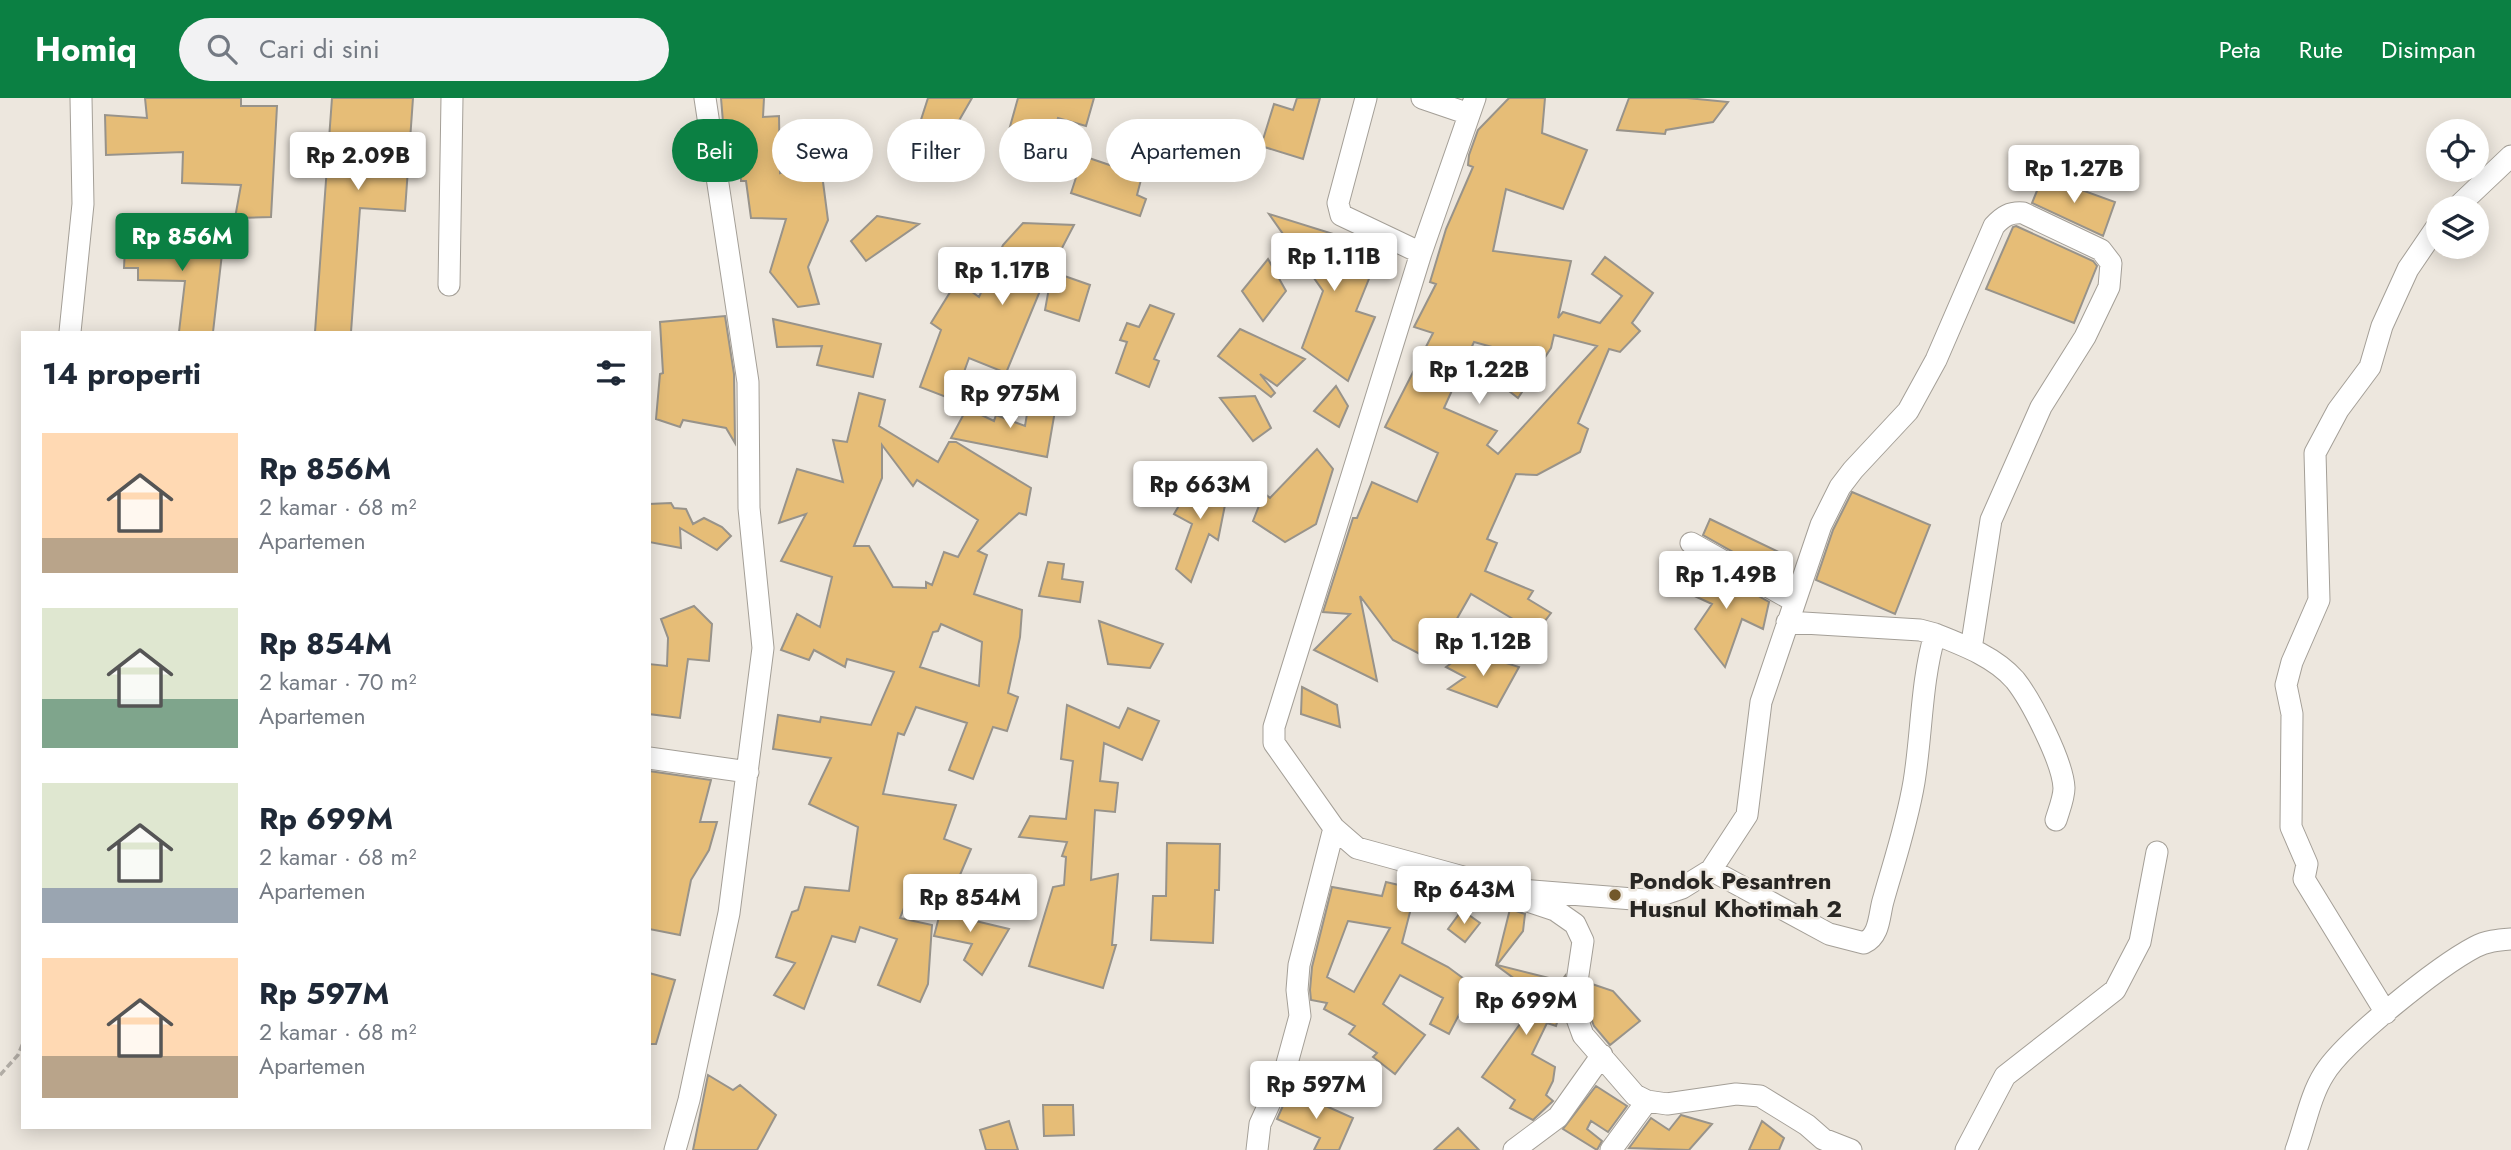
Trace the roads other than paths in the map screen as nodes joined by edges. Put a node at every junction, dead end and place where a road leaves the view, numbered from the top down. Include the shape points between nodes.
1 (81, 98) edge
2 (452, 98) edge
3 (705, 98) edge
4 (1366, 98) edge
5 (1422, 98) edge
6 (1472, 106) edge
7 (2511, 156) edge
8 (2469, 196) edge
9 (2426, 243) edge
10 (1421, 253) junction
11 (449, 285) dead end
12 (70, 331) edge
13 (1690, 543) dead end
14 (1794, 601) junction
15 (1787, 622) junction
16 (1935, 634) junction
17 (1971, 649) junction
18 (651, 758) edge
19 (748, 772) junction
20 (2056, 820) dead end
21 (1334, 828) junction
22 (2157, 852) dead end
23 (1711, 870) junction
24 (1507, 889) junction
25 (2511, 939) edge
26 (2386, 1013) junction
27 (1602, 1055) junction
28 (1647, 1101) junction
29 (1821, 1144) edge
30 (1516, 1149) edge
31 (675, 1150) edge
32 (1256, 1150) edge
33 (1611, 1150) edge
34 (1852, 1150) edge
35 (1966, 1150) edge
36 (2296, 1150) edge

1 - 12 street via 83,204
2 - 11 street
3 - 19 street via 748,382 749,508 763,648
4 - 10 street via 1338,203 1341,215
5 - 6 street
6 - 10 street
7 - 8 street
9 - 26 street via 2382,326 2370,368 2338,410 2315,453 2319,600 2286,685 2292,714 2291,827 2307,864 2304,879
10 - 21 street via 1274,727 1274,743
13 - 14 street
14 - 15 street
14 - 17 street via 1840,487 1908,411 1936,360 1994,226 2013,212 2023,213 2101,250 2109,256 2113,271 2085,337 2041,407 1991,520
15 - 16 street
15 - 23 street via 1761,702 1747,815
16 - 17 street
16 - 23 street via 1914,783 1875,935 1857,942 1829,934
17 - 20 street via 2016,681 2041,722 2064,790
18 - 19 street
19 - 31 street via 729,914
21 - 24 street via 1357,848
21 - 32 street via 1299,965 1300,1016 1286,1067 1260,1124
22 - 35 street via 2140,942 2115,990 2005,1076
23 - 24 street via 1682,888 1646,900
24 - 27 street via 1555,910 1575,925 1583,941 1576,1013 1583,1035
25 - 26 street via 2474,947
26 - 36 street via 2339,1052 2322,1077
27 - 28 street via 1635,1095
27 - 30 street via 1558,1117
28 - 29 street via 1667,1104 1736,1094 1760,1096 1807,1125
28 - 33 street
29 - 34 street

